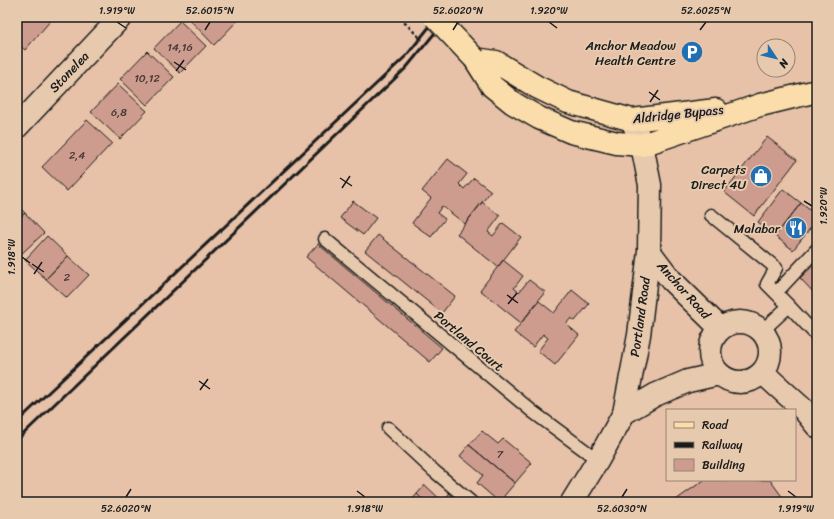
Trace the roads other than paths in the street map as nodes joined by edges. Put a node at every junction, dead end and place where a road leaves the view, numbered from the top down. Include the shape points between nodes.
1 (121, 17) edge
2 (435, 17) edge
3 (475, 59) junction
4 (817, 92) edge
5 (760, 105) junction
6 (632, 120) junction
7 (17, 127) edge
8 (642, 145) junction
9 (711, 215) dead end
10 (325, 239) dead end
11 (817, 248) edge
12 (649, 251) junction
13 (776, 293) junction
14 (789, 306) junction
15 (721, 329) junction
16 (762, 331) junction
17 (817, 336) edge
18 (763, 373) junction
19 (719, 374) junction
20 (624, 413) junction
21 (817, 426) edge
22 (388, 428) dead end
23 (598, 460) junction
24 (470, 502) edge
25 (572, 502) edge

1 - 7 street, Stonelea
2 - 3 main road, bridge
3 - 6 main road, Aldridge Bypass via 496,62 568,102
3 - 8 main road, Aldridge Bypass via 492,86 513,103 539,118 591,138
4 - 5 main road, Aldridge Bypass
5 - 6 main road, Aldridge Bypass
5 - 8 main road, Aldridge Bypass
6 - 8 street, Portland Road
8 - 12 street, Portland Road via 650,185
9 - 13 lane via 776,268 767,284
10 - 23 lane, Portland Court via 533,412
11 - 13 lane
12 - 15 street, Anchor Road via 671,280
12 - 20 street, Portland Road via 639,335
13 - 14 lane
14 - 16 lane
14 - 17 lane
15 - 16 street via 732,323 743,322
15 - 19 street via 712,342 710,352
16 - 18 street via 768,339 770,349 767,367
18 - 19 street via 750,381 740,383
18 - 21 street via 804,410
19 - 20 street via 688,381 655,395
20 - 23 street, Portland Road
22 - 24 lane
23 - 25 street, Portland Road

